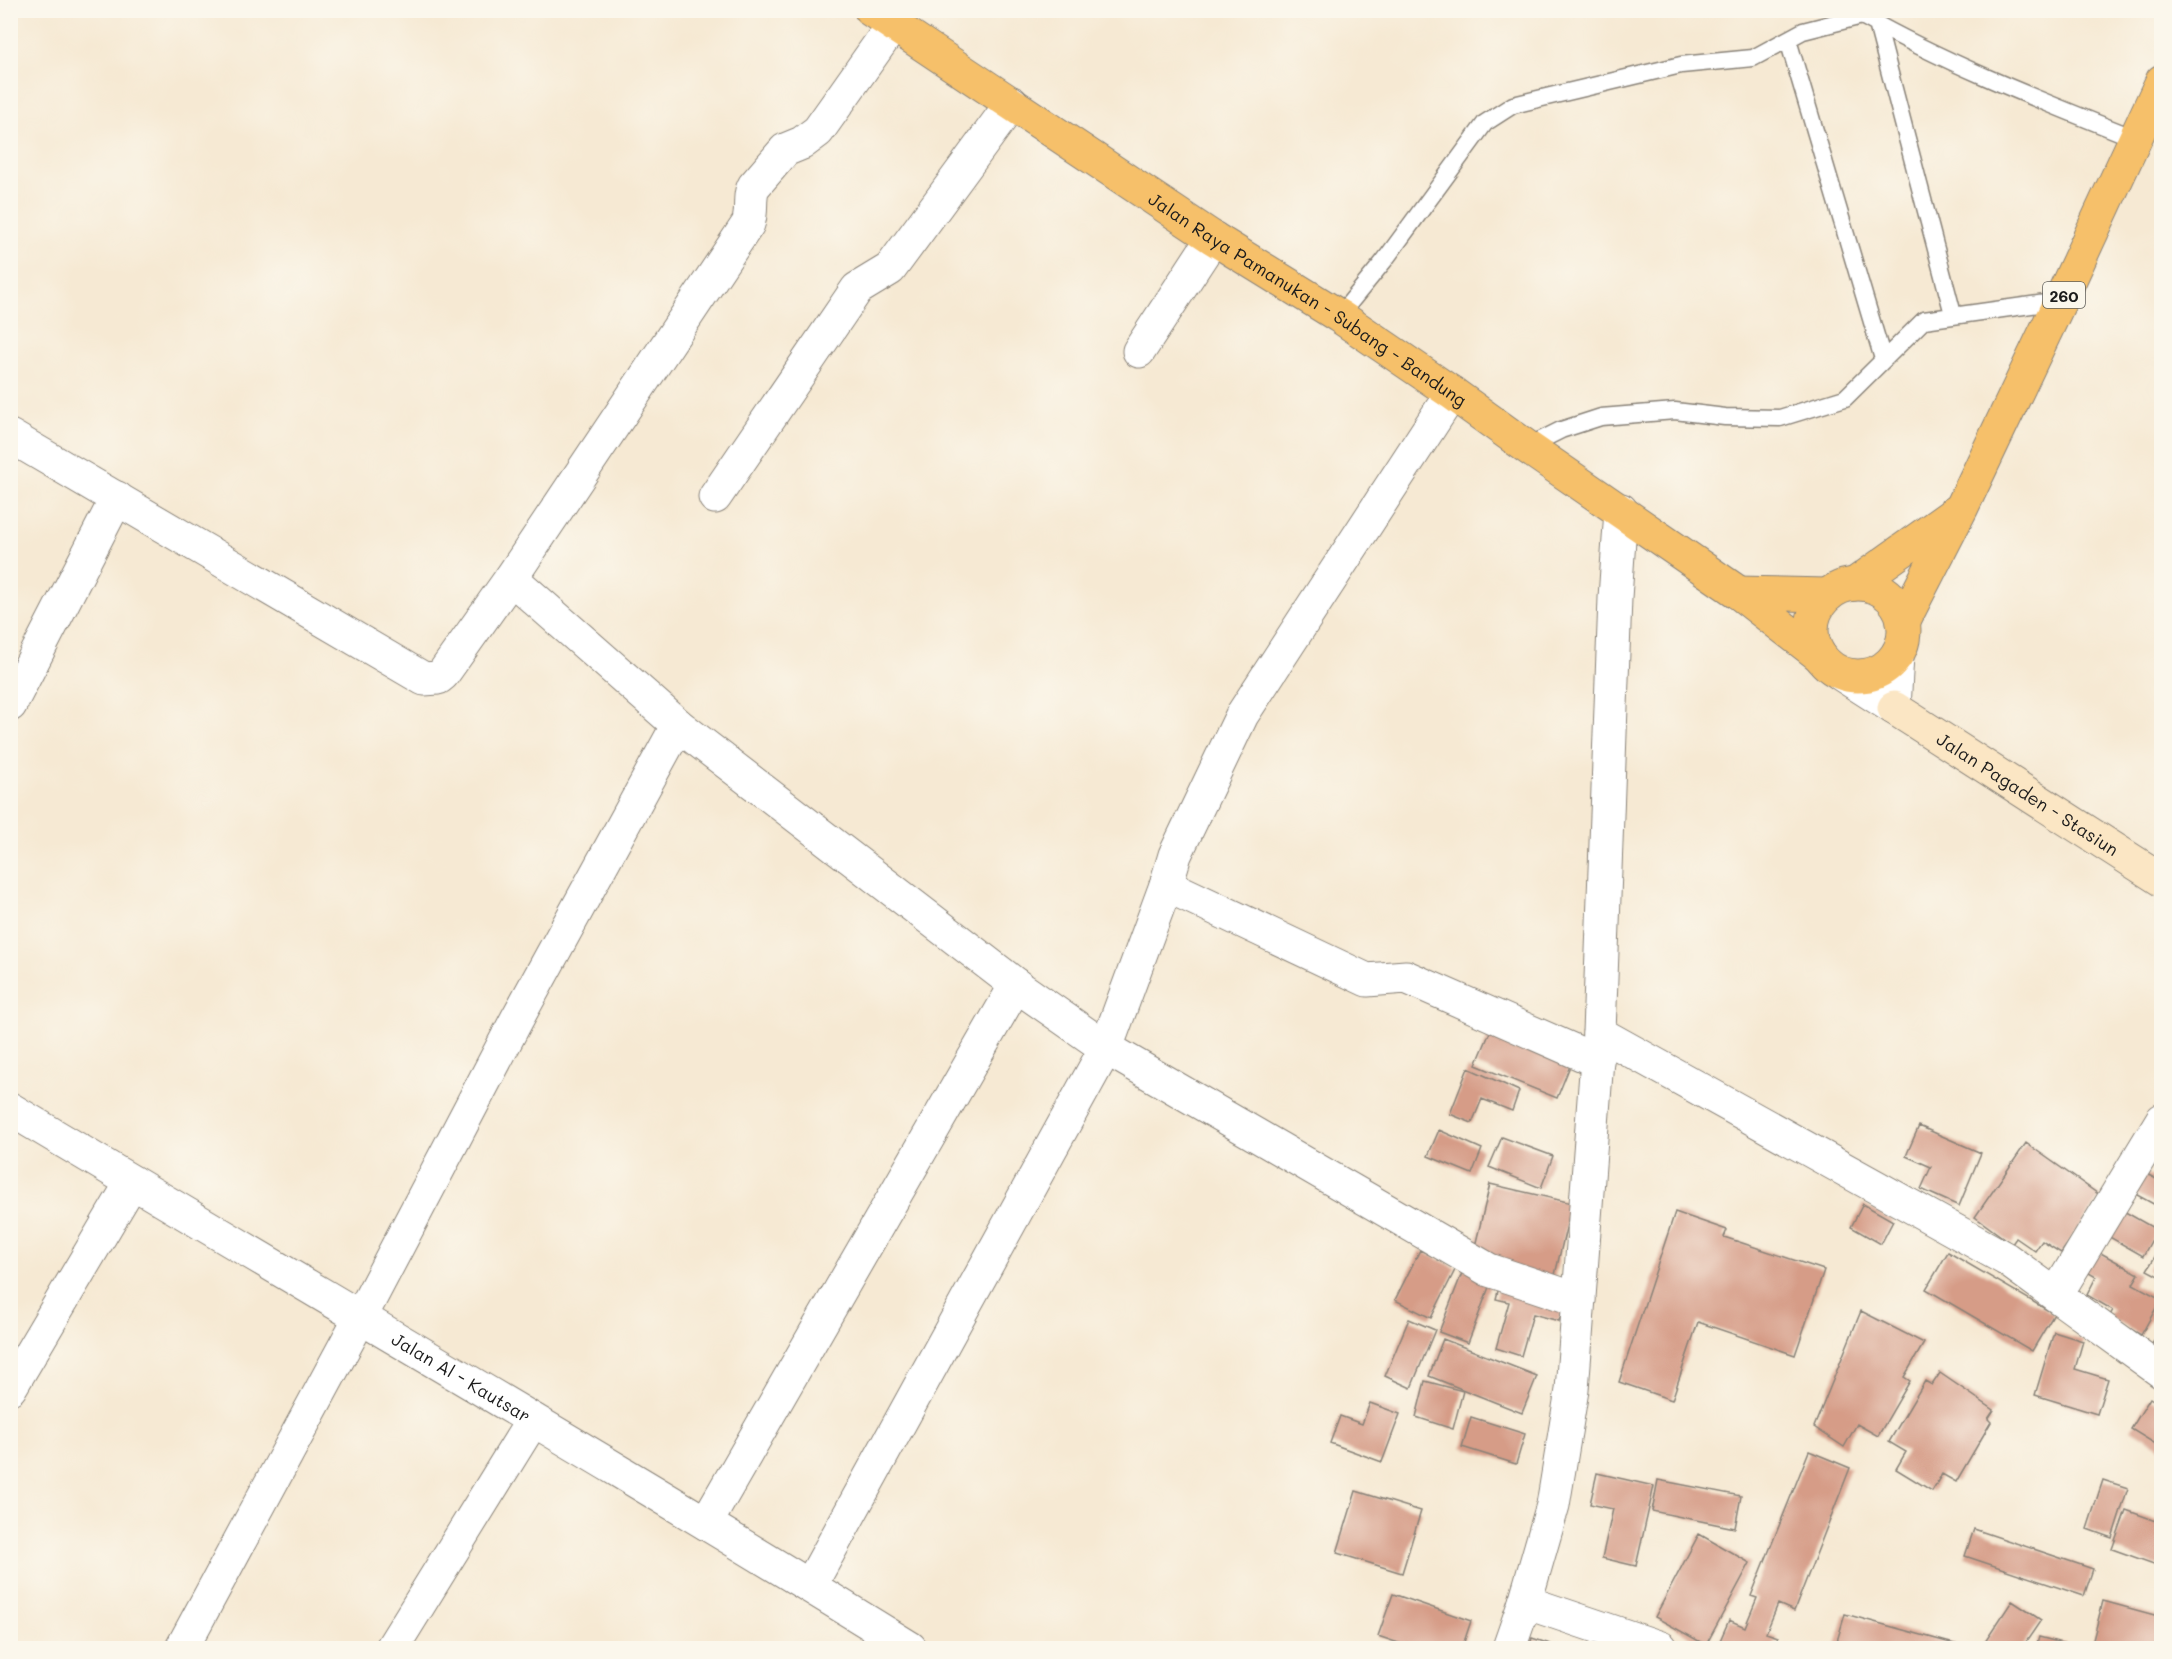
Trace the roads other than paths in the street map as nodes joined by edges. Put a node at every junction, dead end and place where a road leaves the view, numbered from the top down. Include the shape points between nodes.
1 (882, 18) edge
2 (1877, 24) junction
3 (1788, 40) junction
4 (2162, 81) edge
5 (1012, 103) junction
6 (2134, 138) junction
7 (1213, 238) junction
8 (2061, 302) junction
9 (1953, 315) junction
10 (1339, 316) junction
11 (1139, 351) dead end
12 (1883, 359) junction
13 (1452, 393) junction
14 (10, 436) edge
15 (1527, 447) junction
16 (715, 497) dead end
17 (117, 498) junction
18 (1962, 507) junction
19 (1621, 510) junction
20 (511, 578) junction
21 (1842, 589) junction
22 (1739, 593) junction
23 (1903, 622) junction
24 (1897, 655) junction
25 (1830, 665) junction
26 (10, 705) edge
27 (1894, 708) junction
28 (678, 725) junction
29 (2162, 879) edge
30 (1167, 885) junction
31 (1016, 985) junction
32 (1598, 1047) junction
33 (1106, 1048) junction
34 (10, 1109) edge
35 (2162, 1120) edge
36 (132, 1182) junction
37 (2056, 1296) junction
38 (1579, 1300) junction
39 (360, 1318) junction
40 (2162, 1372) edge
41 (10, 1388) edge
42 (533, 1420) junction
43 (706, 1523) junction
44 (810, 1586) junction
45 (1525, 1602) junction
46 (182, 1648) edge
47 (392, 1648) edge
48 (910, 1648) edge
49 (1509, 1648) edge
50 (1661, 1648) edge

1 - 5 main road, Jalan Raya Pamanukan - Subang - Bandung
1 - 20 street via 818,131 785,150 751,190 748,224
2 - 3 lane via 1862,16 1803,31
2 - 6 lane via 2020,93
2 - 9 lane
3 - 10 lane via 1753,58 1680,65 1513,105 1485,123
3 - 12 lane
4 - 6 main road, 260
5 - 7 main road, Jalan Raya Pamanukan - Subang - Bandung
5 - 16 street via 890,269 856,290
6 - 8 main road, 260
7 - 10 main road, Jalan Raya Pamanukan - Subang - Bandung
7 - 11 street
8 - 9 lane
8 - 18 main road, 260
9 - 12 lane via 1924,320
10 - 13 main road, Jalan Raya Pamanukan - Subang - Bandung
12 - 15 lane via 1845,398 1780,418 1675,411 1601,417
13 - 15 main road, Jalan Raya Pamanukan - Subang - Bandung
13 - 30 street via 1242,714 1175,855
14 - 17 street
15 - 19 main road, Jalan Raya Pamanukan - Subang - Bandung
17 - 20 street via 424,679 443,674
17 - 26 street
18 - 21 main road, 260
18 - 23 main road, 260
19 - 22 main road, Jalan Raya Pamanukan - Subang - Bandung
19 - 32 street
20 - 28 street
21 - 22 main road
21 - 23 main road via 1877,588 1894,601
21 - 25 main road via 1819,605 1814,617 1814,644
22 - 25 main road, Jalan Raya Pamanukan - Subang - Bandung
23 - 24 main road
24 - 25 main road via 1887,667 1872,674 1856,676
24 - 27 street
25 - 27 street
27 - 29 main road, Jalan Pagaden - Stasiun
28 - 31 street
28 - 39 street
30 - 32 street via 1367,980 1406,977
30 - 33 street
31 - 33 street
31 - 43 street
32 - 37 street via 2006,1259
32 - 38 street
33 - 38 street via 1489,1270
33 - 44 street
34 - 36 street, Jalan Al - Kautsar
35 - 37 street
36 - 39 street, Jalan Al - Kautsar
36 - 41 street
37 - 40 street
38 - 45 street via 1572,1390 1553,1505
39 - 42 street, Jalan Al - Kautsar
39 - 46 street
42 - 43 street, Jalan Al - Kautsar
42 - 47 street
43 - 44 street, Jalan Al - Kautsar
44 - 48 street, Jalan Al - Kautsar
45 - 49 street
45 - 50 street

